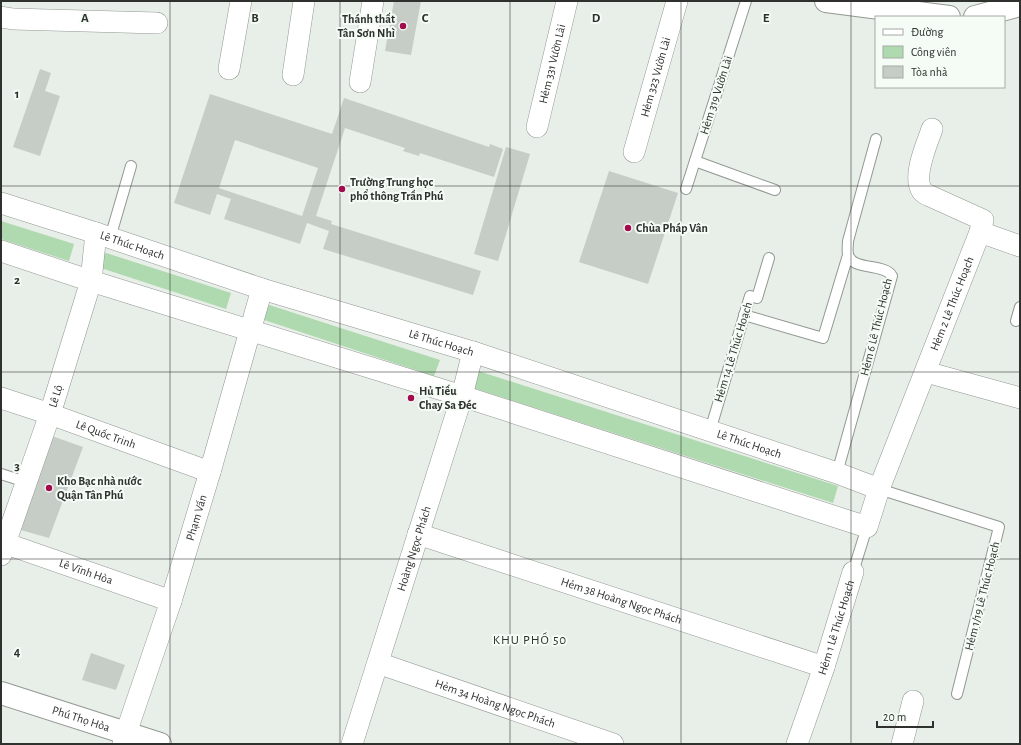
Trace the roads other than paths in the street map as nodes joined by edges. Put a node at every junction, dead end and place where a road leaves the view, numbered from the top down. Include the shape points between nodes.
1 (241, 1) edge
2 (304, 1) edge
3 (373, 1) edge
4 (567, 1) edge
5 (677, 1) edge
6 (746, 1) edge
7 (837, 2) edge
8 (1020, 5) edge
9 (942, 16) edge
10 (979, 16) edge
11 (1, 17) edge
12 (158, 23) dead end
13 (229, 69) dead end
14 (293, 75) dead end
15 (360, 82) dead end
16 (536, 127) dead end
17 (932, 129) dead end
18 (876, 139) dead end
19 (634, 152) dead end
20 (695, 161) junction
21 (131, 166) dead end
22 (686, 189) dead end
23 (775, 190) dead end
24 (1, 203) edge
25 (980, 232) junction
26 (103, 236) junction
27 (1020, 246) edge
28 (1, 251) edge
29 (848, 255) junction
30 (769, 258) dead end
31 (91, 281) junction
32 (262, 289) junction
33 (1020, 307) edge
34 (744, 315) junction
35 (1016, 321) dead end
36 (250, 331) junction
37 (473, 352) junction
38 (926, 372) junction
39 (462, 396) junction
40 (1, 398) edge
41 (1020, 398) edge
42 (50, 414) junction
43 (710, 431) junction
44 (210, 472) junction
45 (837, 473) junction
46 (1, 474) edge
47 (26, 482) junction
48 (879, 489) junction
49 (870, 519) junction
50 (418, 534) junction
51 (2, 547) edge
52 (853, 572) joint
53 (171, 601) junction
54 (378, 663) junction
55 (824, 667) junction
56 (1, 693) edge
57 (957, 694) dead end
58 (913, 701) dead end
59 (124, 739) edge
60 (160, 744) edge
61 (352, 744) edge
62 (613, 744) edge
63 (796, 744) edge
64 (902, 744) edge

1 - 13 street
2 - 14 street
3 - 15 street
4 - 16 street, Hẻm 331 Vườn Lài
5 - 19 street, Hẻm 323 Vườn Lài
6 - 20 lane, Hẻm 319 Vườn Lài
7 - 9 street
8 - 10 street
11 - 12 street
17 - 25 street via 919,169 922,191 983,220
18 - 29 lane via 848,241
20 - 22 lane, Hẻm 319 Vườn Lài
20 - 23 lane
21 - 26 lane
24 - 26 street, Lê Thúc Hoạch
25 - 27 street
25 - 38 street, Hẻm 2 Lê Thúc Hoạch
26 - 31 street, Lê Lộ
26 - 32 street, Lê Thúc Hoạch
28 - 31 street
29 - 34 lane via 823,338
29 - 45 lane, Hẻm 6 Lê Thúc Hoạch via 856,264 886,271 892,276
30 - 34 lane, Hẻm 14 Lê Thúc Hoạch via 757,298 750,296
31 - 36 street
31 - 42 street, Lê Lộ
32 - 36 street, Phạm Vấn
32 - 37 street, Lê Thúc Hoạch
33 - 35 lane
34 - 43 lane, Hẻm 14 Lê Thúc Hoạch
36 - 39 street
36 - 44 street, Phạm Vấn
37 - 39 street, Hoàng Ngọc Phách
37 - 43 street, Lê Thúc Hoạch
38 - 41 street
38 - 48 street, Hẻm 2 Lê Thúc Hoạch
39 - 49 street
39 - 50 street, Hoàng Ngọc Phách
40 - 42 street, Lê Quốc Trinh
42 - 44 street, Lê Quốc Trinh
42 - 47 street, Lê Lộ
43 - 45 street, Lê Thúc Hoạch
44 - 53 street, Phạm Vấn
45 - 48 street, Lê Thúc Hoạch
46 - 47 lane
47 - 51 street, Lê Lộ
48 - 49 street, Hẻm 2 Lê Thúc Hoạch
48 - 57 lane, Hẻm 1/19 Lê Thúc Hoạch via 999,527
49 - 52 lane, Hẻm 1 Lê Thúc Hoạch
50 - 54 street, Hoàng Ngọc Phách
50 - 55 street, Hẻm 38 Hoàng Ngọc Phách
51 - 53 street, Lê Vĩnh Hòa
52 - 55 street, Hẻm 1 Lê Thúc Hoạch
53 - 59 street, Phạm Vấn
54 - 61 street, Hoàng Ngọc Phách
54 - 62 street, Hẻm 34 Hoàng Ngọc Phách
55 - 63 street, Hẻm 1 Lê Thúc Hoạch
56 - 59 street, Phú Thọ Hòa
58 - 64 street
59 - 60 street, Phú Thọ Hòa

